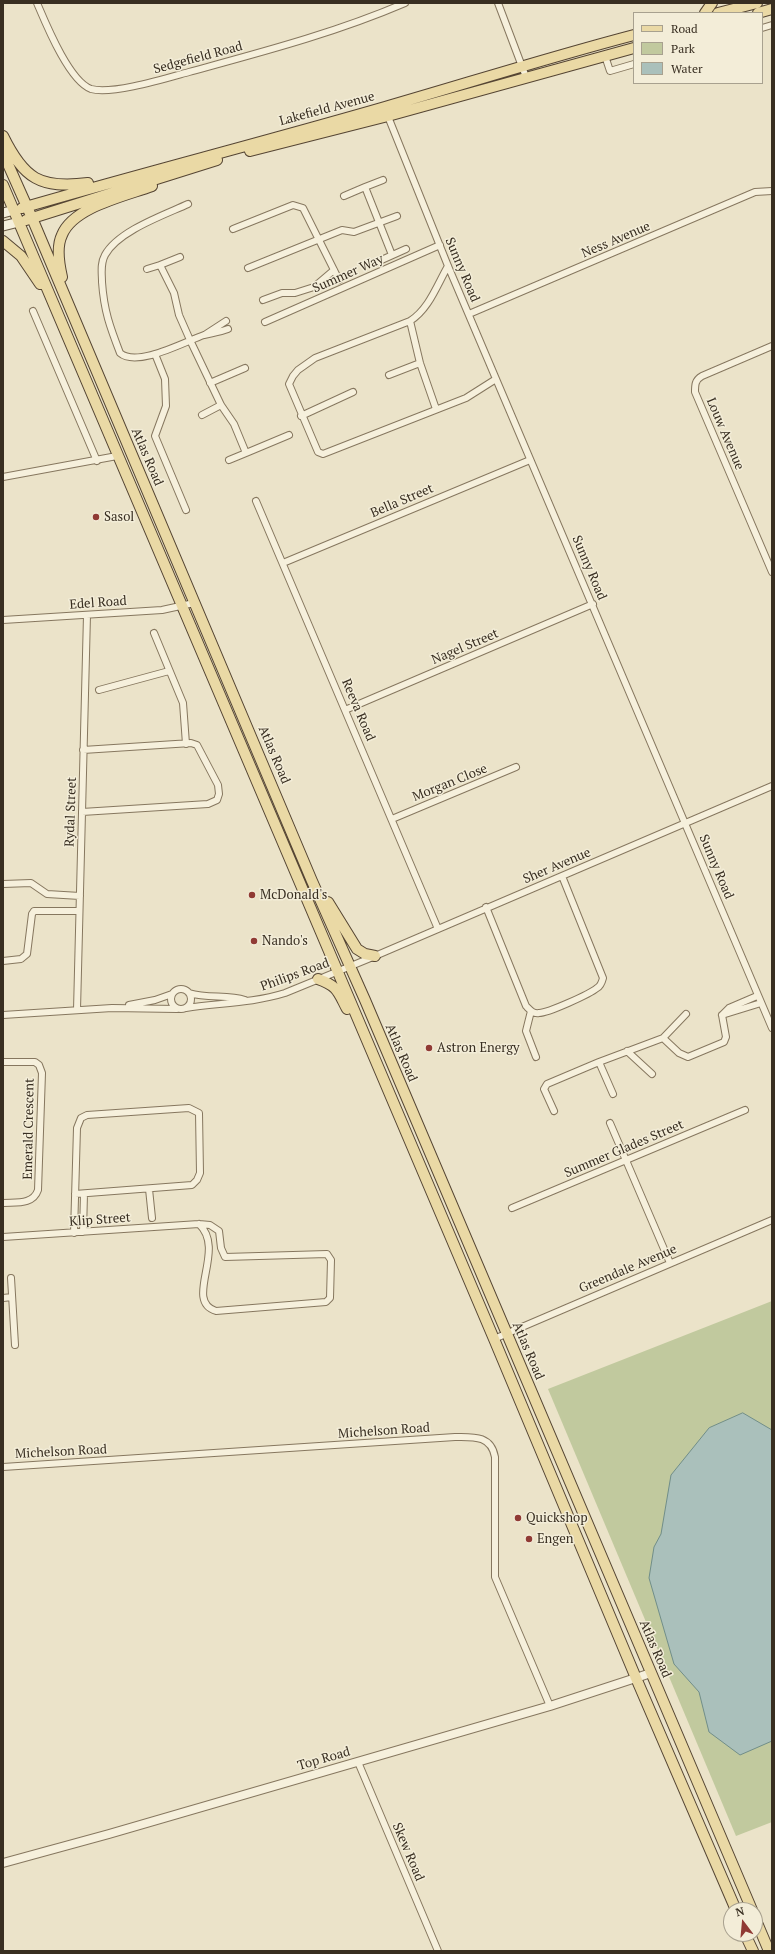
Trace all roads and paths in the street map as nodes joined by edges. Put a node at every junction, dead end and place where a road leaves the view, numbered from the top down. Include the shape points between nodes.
1 (37, 3) edge
2 (405, 3) edge
3 (498, 3) edge
4 (712, 3) edge
5 (757, 3) edge
6 (772, 9) edge
7 (706, 12) edge
8 (722, 12) edge
9 (762, 12) edge
10 (633, 36) edge
11 (633, 48) edge
12 (605, 56) junction
13 (633, 64) edge
14 (522, 66) junction
15 (526, 77) junction
16 (387, 112) junction
17 (3, 136) edge
18 (3, 153) edge
19 (175, 164) junction
20 (191, 168) junction
21 (383, 180) dead end
22 (3, 186) edge
23 (365, 187) junction
24 (772, 191) edge
25 (344, 196) dead end
26 (188, 204) dead end
27 (27, 206) junction
28 (14, 210) junction
29 (3, 213) edge
30 (397, 216) dead end
31 (32, 218) junction
32 (19, 222) junction
33 (379, 222) junction
34 (3, 226) edge
35 (233, 228) dead end
36 (319, 239) junction
37 (3, 241) edge
38 (440, 245) junction
39 (406, 249) dead end
40 (392, 255) junction
41 (180, 256) dead end
42 (377, 262) dead end
43 (160, 265) junction
44 (448, 266) junction
45 (248, 268) dead end
46 (147, 269) dead end
47 (334, 270) junction
48 (339, 280) dead end
49 (263, 300) dead end
50 (68, 301) junction
51 (53, 302) junction
52 (33, 311) dead end
53 (469, 314) junction
54 (226, 321) dead end
55 (410, 321) junction
56 (265, 322) dead end
57 (228, 329) dead end
58 (206, 334) junction
59 (190, 340) junction
60 (772, 346) edge
61 (155, 354) junction
62 (420, 363) junction
63 (246, 368) dead end
64 (389, 376) dead end
65 (496, 379) junction
66 (210, 383) junction
67 (353, 392) dead end
68 (221, 405) junction
69 (436, 410) junction
70 (202, 415) dead end
71 (301, 416) junction
72 (289, 435) dead end
73 (246, 452) junction
74 (117, 456) junction
75 (228, 460) dead end
76 (530, 460) junction
77 (97, 461) junction
78 (3, 477) edge
79 (256, 501) dead end
80 (186, 510) dead end
81 (283, 563) junction
82 (772, 572) edge
83 (194, 603) junction
84 (593, 604) junction
85 (182, 606) junction
86 (87, 615) junction
87 (3, 620) edge
88 (154, 632) dead end
89 (169, 671) junction
90 (99, 690) dead end
91 (346, 710) junction
92 (186, 744) junction
93 (84, 750) junction
94 (516, 767) dead end
95 (772, 786) edge
96 (82, 812) junction
97 (392, 819) junction
98 (685, 823) junction
99 (562, 876) junction
100 (312, 881) junction
101 (3, 884) edge
102 (80, 896) junction
103 (486, 908) junction
104 (79, 911) junction
105 (438, 929) junction
106 (375, 956) junction
107 (3, 961) edge
108 (350, 966) junction
109 (338, 971) junction
110 (318, 979) junction
111 (172, 994) junction
112 (190, 994) junction
113 (757, 996) junction
114 (247, 1000) junction
115 (761, 1003) junction
116 (112, 1008) junction
117 (177, 1008) junction
118 (186, 1008) junction
119 (76, 1010) junction
120 (531, 1011) junction
121 (686, 1014) dead end
122 (3, 1015) edge
123 (722, 1015) junction
124 (772, 1028) edge
125 (363, 1032) junction
126 (663, 1038) junction
127 (627, 1051) junction
128 (536, 1057) dead end
129 (3, 1062) edge
130 (599, 1062) junction
131 (652, 1074) dead end
132 (614, 1094) dead end
133 (745, 1110) dead end
134 (554, 1112) dead end
135 (610, 1123) dead end
136 (626, 1160) junction
137 (149, 1189) junction
138 (75, 1194) junction
139 (84, 1194) junction
140 (3, 1203) edge
141 (512, 1208) dead end
142 (152, 1218) dead end
143 (772, 1220) edge
144 (199, 1224) junction
145 (83, 1232) junction
146 (74, 1233) junction
147 (3, 1237) edge
148 (670, 1263) junction
149 (11, 1278) dead end
150 (12, 1297) junction
151 (3, 1298) edge
152 (506, 1333) junction
153 (494, 1339) junction
154 (15, 1345) dead end
155 (3, 1466) edge
156 (651, 1673) junction
157 (636, 1678) junction
158 (550, 1706) junction
159 (358, 1762) junction
160 (3, 1863) edge
161 (733, 1902) edge
162 (749, 1902) edge
163 (763, 1937) edge
164 (438, 1951) edge
165 (769, 1951) edge

1 - 2 street, Sedgefield Road via 74,74 87,87 103,89 135,86 318,36
3 - 14 street
4 - 7 main road
5 - 8 main road
6 - 9 main road
10 - 14 main road, Lakefield Avenue
11 - 12 main road, Lakefield Avenue
12 - 13 street via 610,71
12 - 15 main road, Lakefield Avenue
14 - 15 street
14 - 16 main road, Lakefield Avenue
15 - 16 main road, Lakefield Avenue
16 - 19 main road, Lakefield Avenue
16 - 20 main road, Lakefield Avenue
16 - 38 street, Sunny Road
17 - 19 main road via 18,164 38,179 57,185 88,183
18 - 27 main road, Atlas Road
19 - 27 main road, Lakefield Avenue
20 - 31 main road, Lakefield Avenue
20 - 50 main road via 169,180 88,210 70,222 59,244 60,267
21 - 23 street
22 - 28 main road, Atlas Road
23 - 25 street
23 - 33 street
24 - 53 street, Ness Avenue via 755,192
26 - 61 street via 140,227 118,241 105,256 101,267 107,321 120,353 134,357
27 - 28 main road, Lakefield Avenue
27 - 31 main road, Atlas Road
28 - 29 main road
28 - 32 main road, Atlas Road
30 - 33 street
31 - 32 main road, Lakefield Avenue
31 - 50 main road, Atlas Road
32 - 34 main road
32 - 51 main road, Atlas Road
33 - 36 street via 354,232 342,230
33 - 40 street
35 - 36 street via 293,205 303,208
36 - 45 street
36 - 47 street
37 - 51 main road via 21,256
38 - 44 street, Sunny Road
38 - 56 street, Summer Way
39 - 40 street
40 - 42 street
41 - 43 street
43 - 46 street
43 - 59 street via 174,293 179,315
44 - 53 street, Sunny Road
44 - 55 street via 425,307
47 - 48 street
47 - 49 street via 314,286
50 - 83 main road, Atlas Road
51 - 74 main road, Atlas Road
52 - 77 street
53 - 65 street, Sunny Road
54 - 58 street
55 - 62 street
55 - 71 street via 315,358 298,370 289,384
57 - 58 street
58 - 59 street
59 - 61 street
59 - 66 street
60 - 82 street, Louw Avenue via 702,376 696,381 695,392
61 - 80 street via 165,379 166,406 155,436
62 - 64 street
62 - 69 street
63 - 66 street
65 - 69 street via 466,398
65 - 76 street, Sunny Road
66 - 68 street
67 - 71 street
68 - 70 street
68 - 73 street via 234,424
69 - 71 street via 323,454 318,452
72 - 73 street
73 - 75 street
74 - 77 street
74 - 85 main road, Atlas Road
76 - 81 street, Bella Street
76 - 84 street, Sunny Road
77 - 78 street
79 - 81 street, Reeva Road
81 - 91 street, Reeva Road
83 - 85 street, Edel Road
83 - 100 main road, Atlas Road
84 - 91 street, Nagel Street
84 - 98 street, Sunny Road
85 - 86 street, Edel Road via 162,610
85 - 109 main road, Atlas Road
86 - 87 street, Edel Road
86 - 93 street, Rydal Street
88 - 89 street
89 - 90 street
89 - 92 street via 183,703
91 - 97 street, Reeva Road
92 - 93 street
92 - 96 street via 200,747 218,785 219,794 213,803
93 - 96 street, Rydal Street
94 - 97 street, Morgan Close
95 - 98 street, Sher Avenue
96 - 102 street, Rydal Street
97 - 105 street, Reeva Road
98 - 99 street, Sher Avenue
98 - 113 street, Sunny Road
99 - 103 street, Sher Avenue
99 - 120 street via 603,980 596,990 548,1011 538,1014
100 - 106 main road via 357,949 364,954
100 - 108 main road, Atlas Road
101 - 102 street via 31,883 48,894
102 - 104 street, Rydal Street
103 - 105 street, Sher Avenue
103 - 120 street via 526,1006
104 - 107 street via 34,911 27,954 21,959
104 - 119 street, Rydal Street
105 - 106 street, Sher Avenue
106 - 108 street, Sher Avenue
108 - 109 street, Philips Road
108 - 152 main road, Atlas Road
109 - 110 street, Philips Road
109 - 125 main road, Atlas Road
110 - 114 street, Philips Road via 272,997
110 - 125 main road via 331,983
111 - 112 street via 179,989
111 - 116 street
111 - 117 street via 171,1002
112 - 114 street, Philips Road
112 - 118 street via 190,1002
113 - 115 street, Sunny Road
113 - 123 street via 730,1008
114 - 118 street, Philips Road
115 - 123 street
115 - 124 street, Sunny Road
116 - 117 street
116 - 119 street
117 - 118 street
119 - 122 street
120 - 128 street via 526,1031
121 - 126 street
123 - 126 street via 726,1037 724,1042 691,1056 685,1057
125 - 153 main road, Atlas Road
126 - 127 street
127 - 130 street
127 - 131 street
129 - 140 street, Emerald Crescent via 35,1062 42,1073 37,1194 30,1200
130 - 132 street
130 - 134 street via 545,1086
133 - 136 street, Summer Glades Street
135 - 136 street
136 - 141 street, Summer Glades Street
136 - 148 street
137 - 138 street via 190,1186 197,1180 201,1150 199,1113 195,1110 189,1108 83,1116 77,1128
137 - 139 street
137 - 142 street
138 - 139 street
138 - 146 street
139 - 145 street
143 - 148 street, Greendale Avenue
144 - 144 street via 217,1228 222,1253 229,1258 327,1254 331,1260 330,1298 326,1302 216,1311 211,1309 203,1300 204,1278 210,1255 208,1239 205,1229
144 - 145 street, Klip Street
145 - 146 street, Klip Street
146 - 147 street, Klip Street
148 - 152 street, Greendale Avenue
149 - 150 street
150 - 151 street
150 - 154 street
152 - 153 street, Greendale Avenue
152 - 156 main road, Atlas Road
153 - 157 main road, Atlas Road
155 - 158 street, Michelson Road via 455,1437 483,1439 491,1445 496,1457 495,1577
156 - 157 street, Top Road
156 - 162 main road, Atlas Road
157 - 158 street, Top Road
157 - 161 main road, Atlas Road
158 - 159 street, Top Road
159 - 160 street, Top Road
159 - 164 street, Skew Road
163 - 165 main road

